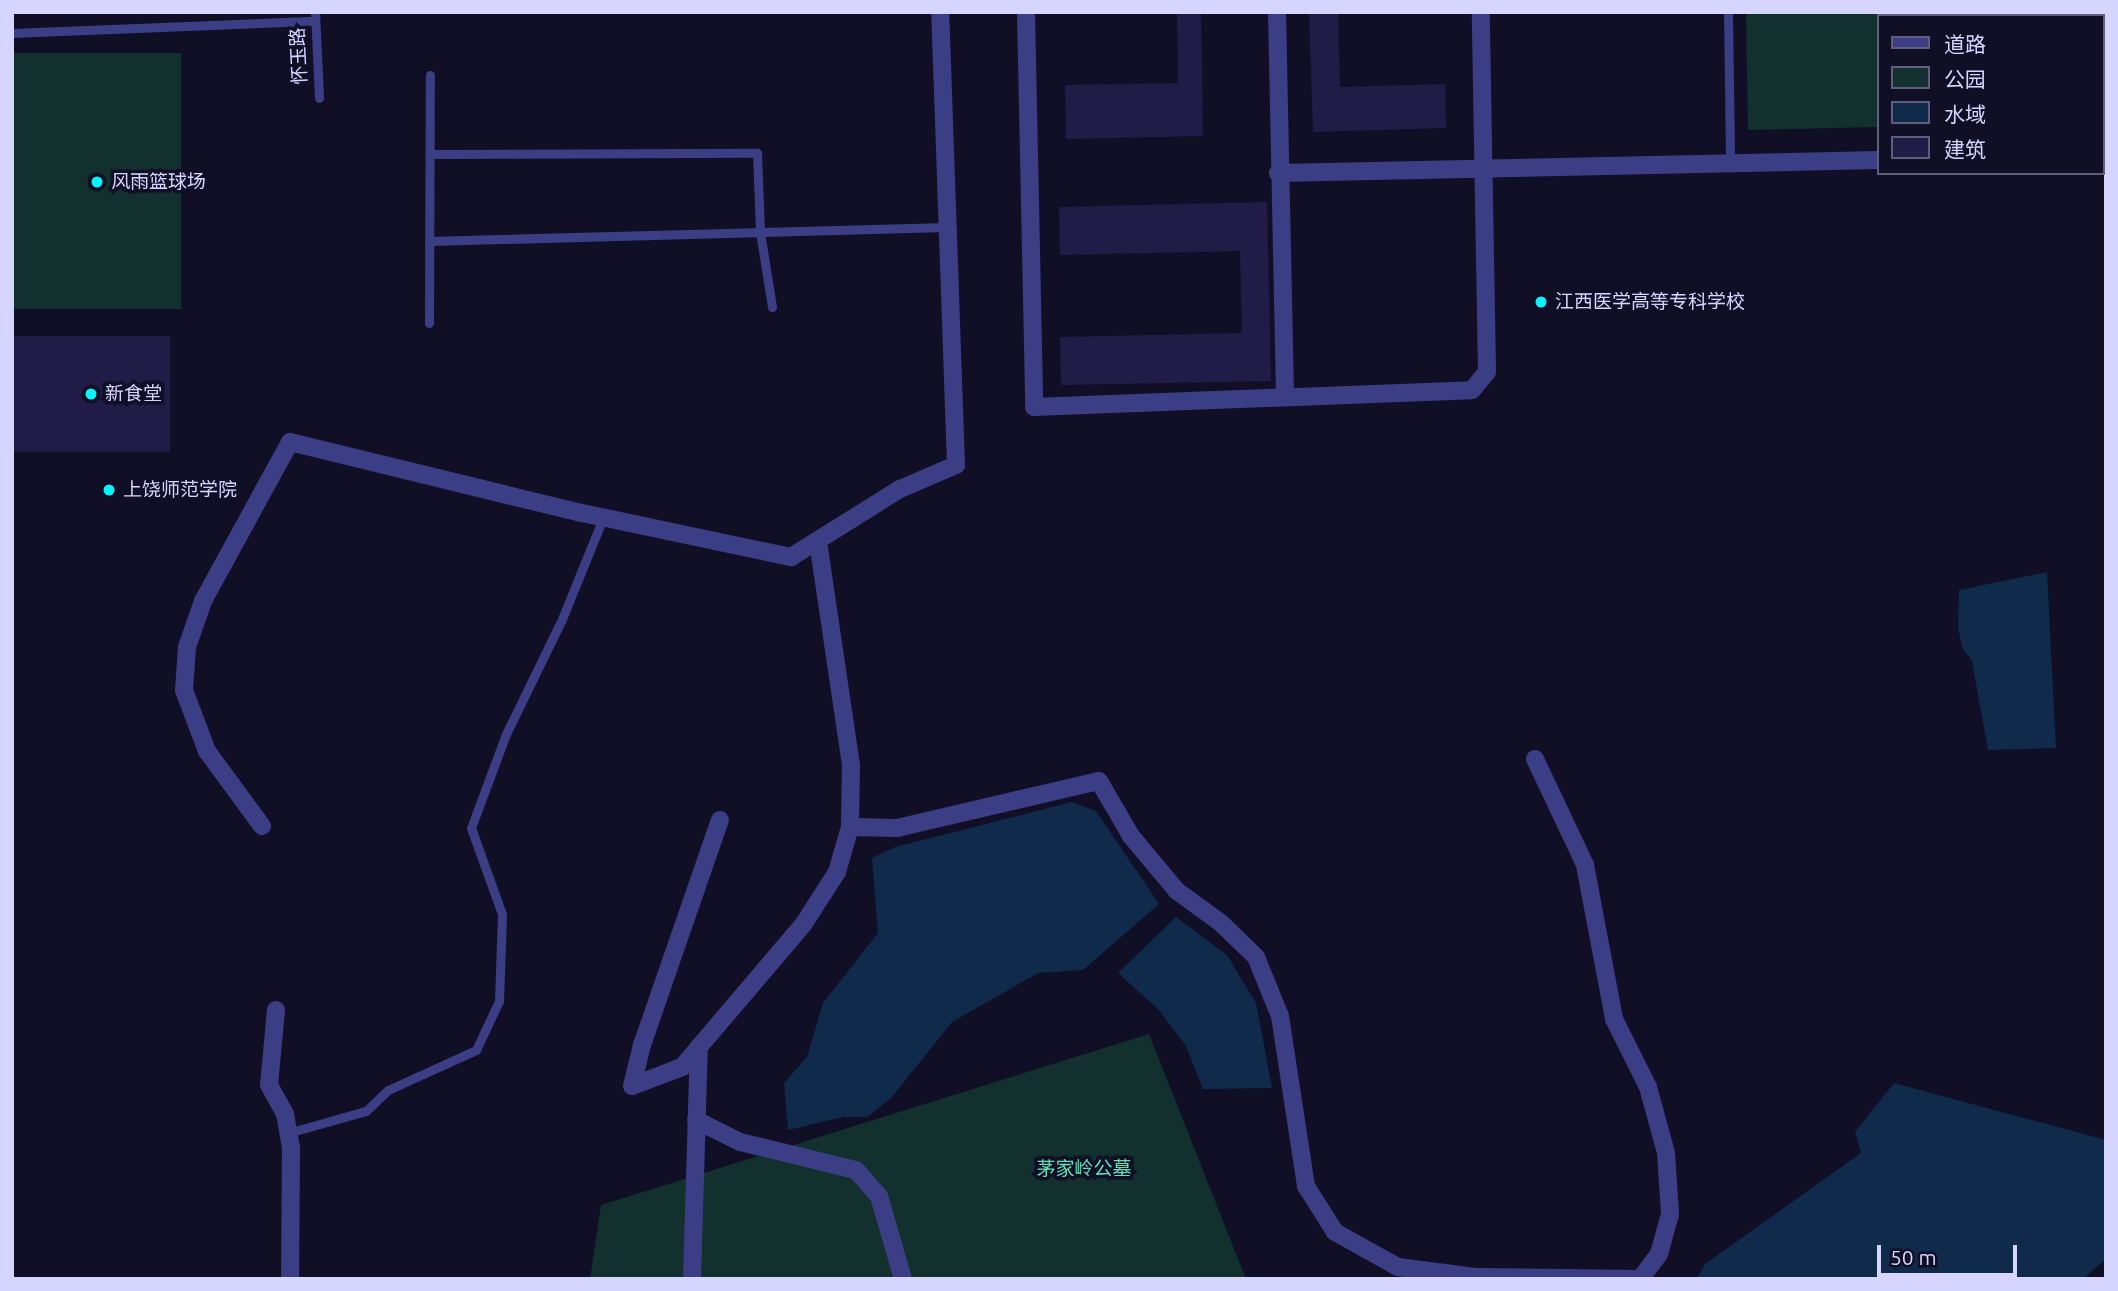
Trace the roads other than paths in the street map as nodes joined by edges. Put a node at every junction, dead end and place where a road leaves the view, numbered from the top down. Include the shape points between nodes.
1 (940, 12) edge
2 (1026, 12) edge
3 (1277, 12) edge
4 (1481, 12) edge
5 (1728, 12) edge
6 (315, 17) edge
7 (12, 33) edge
8 (430, 75) dead end
9 (319, 98) dead end
10 (430, 154) junction
11 (1876, 160) edge
12 (1730, 163) junction
13 (1485, 170) junction
14 (1279, 173) junction
15 (948, 227) junction
16 (761, 232) junction
17 (429, 241) junction
18 (772, 307) dead end
19 (429, 323) dead end
20 (1285, 397) junction
21 (603, 518) junction
22 (818, 542) junction
23 (1535, 758) dead end
24 (720, 820) dead end
25 (262, 826) dead end
26 (850, 827) junction
27 (276, 1010) dead end
28 (699, 1047) junction
29 (696, 1120) junction
30 (288, 1133) junction
31 (1440, 1275) edge
32 (1641, 1278) edge
33 (290, 1279) edge
34 (692, 1279) edge
35 (903, 1279) edge

1 - 15 street
2 - 20 street via 1034,407
3 - 14 street
4 - 13 street
5 - 12 lane
6 - 7 lane
6 - 9 lane, 怀玉路
8 - 10 lane
10 - 16 lane via 757,153
10 - 17 lane
11 - 12 street
12 - 13 street
13 - 14 street
13 - 20 street via 1487,372 1472,390
14 - 20 street
15 - 16 lane
15 - 22 street via 956,465 900,489
16 - 17 lane
16 - 18 lane
17 - 19 lane
21 - 22 street via 791,557
21 - 25 street via 290,442 203,601 187,647 184,690 207,751
21 - 30 lane via 562,619 506,734 471,828 502,914 499,1001 476,1050 388,1090 366,1111
22 - 26 street via 851,765
23 - 32 street via 1585,865 1614,1019 1648,1087 1666,1153 1670,1213 1659,1254
24 - 28 street via 632,1086 682,1068
26 - 28 street via 836,872 803,925
26 - 31 street via 897,828 1099,781 1131,836 1177,891 1221,923 1256,957 1280,1016 1306,1186 1335,1232 1398,1267
27 - 30 street via 269,1085 285,1114
28 - 29 street
29 - 34 street
29 - 35 street via 740,1142 856,1170 879,1196
30 - 33 street
31 - 32 street

